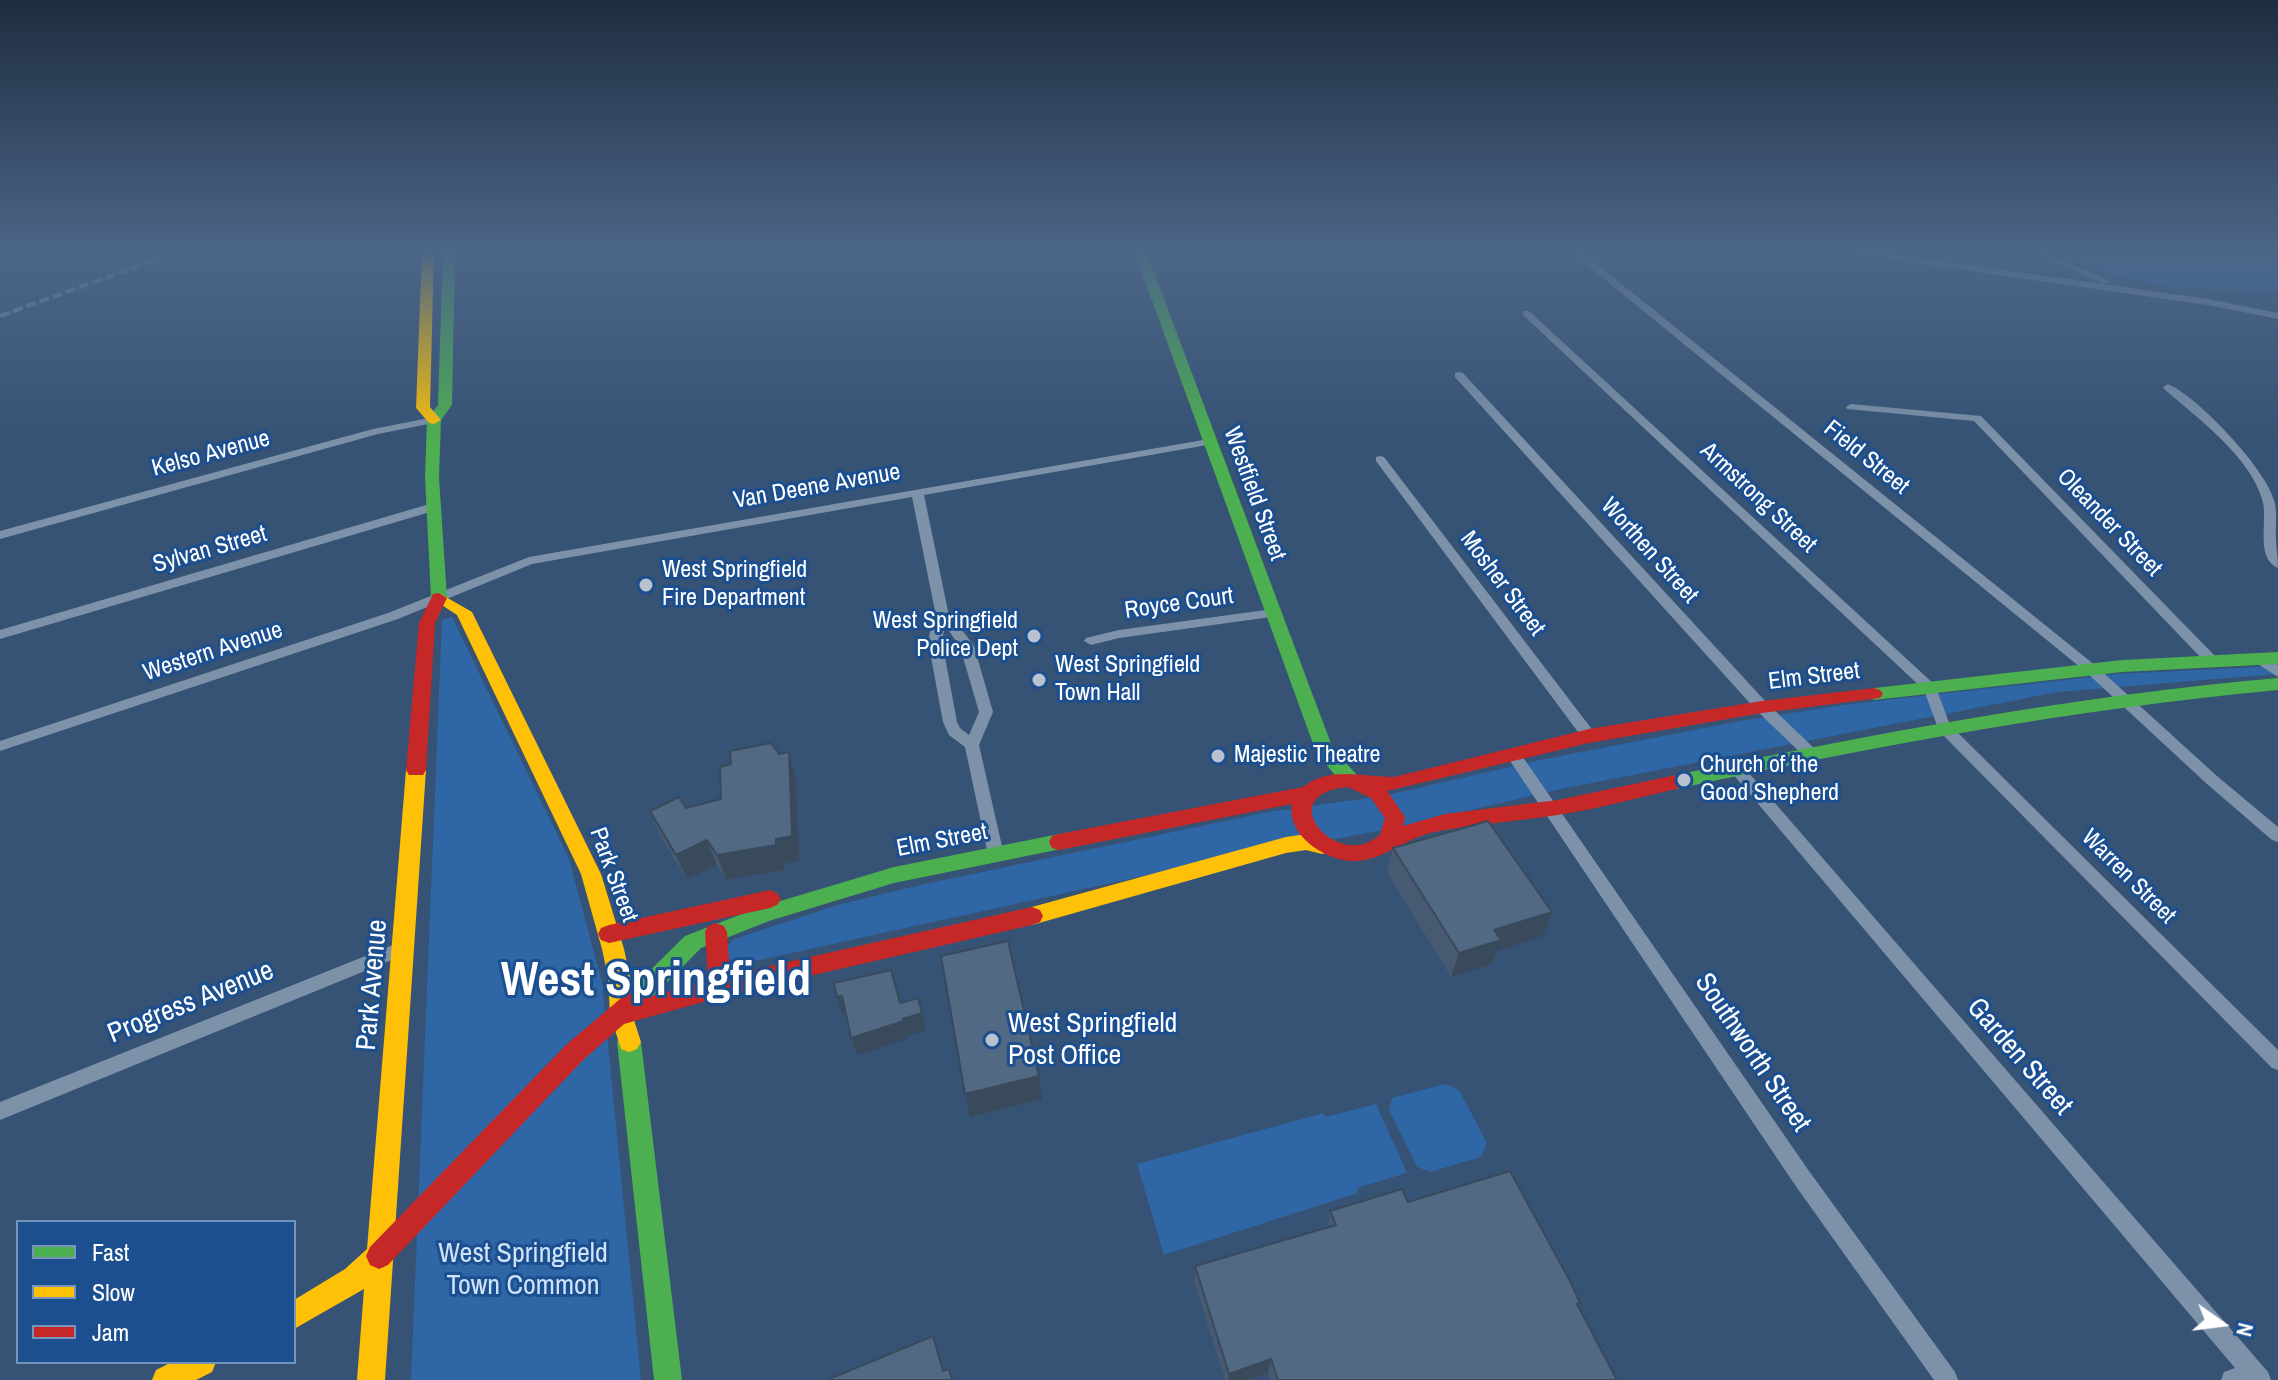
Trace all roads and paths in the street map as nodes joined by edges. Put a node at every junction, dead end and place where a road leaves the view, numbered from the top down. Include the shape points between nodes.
1 (424, 315) edge
2 (447, 315) edge
3 (1163, 315) edge
4 (1529, 315) edge
5 (1655, 315) edge
6 (1459, 375) dead end
7 (2168, 387) dead end
8 (1851, 407) dead end
9 (434, 420) junction
10 (1209, 442) junction
11 (1380, 459) dead end
12 (917, 492) junction
13 (433, 507) junction
14 (0, 535) edge
15 (2278, 564) edge
16 (439, 598) junction
17 (942, 611) junction
18 (1273, 613) junction
19 (0, 635) edge
20 (1091, 641) dead end
21 (2258, 658) junction
22 (2278, 658) edge
23 (2210, 659) junction
24 (2091, 669) junction
25 (2278, 672) edge
26 (2278, 684) edge
27 (1930, 688) junction
28 (2122, 698) junction
29 (1762, 707) junction
30 (1944, 727) junction
31 (1589, 736) junction
32 (972, 745) junction
33 (0, 746) edge
34 (1325, 752) junction
35 (1513, 754) junction
36 (1811, 754) junction
37 (1737, 769) junction
38 (1356, 782) junction
39 (1310, 791) junction
40 (1552, 809) junction
41 (2278, 836) edge
42 (1389, 840) junction
43 (1322, 846) junction
44 (996, 855) junction
45 (894, 875) junction
46 (716, 932) junction
47 (609, 934) junction
48 (403, 948) junction
49 (720, 987) junction
50 (621, 1014) junction
51 (2278, 1062) edge
52 (0, 1111) edge
53 (379, 1256) junction
54 (296, 1314) edge
55 (198, 1364) edge
56 (2248, 1377) edge
57 (166, 1380) edge
58 (371, 1380) edge
59 (668, 1380) edge
60 (1947, 1380) edge

1 - 9 main road via 423,408
2 - 9 main road via 445,405
3 - 10 main road, Westfield Street
4 - 27 street, Armstrong Street
5 - 24 street, Field Street
6 - 29 street, Worthen Street
7 - 15 street via 2262,483 2271,508 2268,543
8 - 23 street, Oleander Street via 1977,418
9 - 13 main road
9 - 14 street, Kelso Avenue
10 - 12 street, Van Deene Avenue
10 - 18 main road, Westfield Street
11 - 31 street, Mosher Street
12 - 16 street, Van Deene Avenue via 529,561
12 - 17 street
13 - 16 main road
13 - 19 street, Sylvan Street
16 - 33 street, Western Avenue
16 - 47 main road, Park Street via 464,612 577,840
16 - 48 main road, Park Avenue via 427,623
17 - 32 street via 935,641 950,722
17 - 32 street via 967,646 981,689 986,712
18 - 20 street, Royce Court
18 - 34 main road, Westfield Street
21 - 22 main road, Elm Street
21 - 23 main road, Elm Street
21 - 25 street
23 - 24 main road, Elm Street
24 - 27 main road, Elm Street
24 - 28 street, Field Street
26 - 28 main road
27 - 29 main road, Elm Street
27 - 30 street, Armstrong Street
28 - 30 main road
28 - 41 street, Field Street
29 - 31 main road, Elm Street
29 - 36 street, Worthen Street
30 - 36 main road
30 - 51 street, Warren Street
31 - 35 main road, Elm Street
32 - 44 street
34 - 38 main road, Westfield Street
34 - 39 main road via 1323,769
35 - 38 main road, Elm Street via 1401,783
35 - 40 street, Southworth Street
36 - 37 main road
37 - 40 main road
37 - 56 street, Garden Street
38 - 39 main road via 1325,782
38 - 42 main road via 1391,806 1395,817
39 - 43 main road via 1299,808 1300,821
39 - 44 main road, Elm Street
40 - 42 main road via 1429,824
40 - 60 street, Southworth Street via 1802,1178
42 - 43 main road via 1364,853
43 - 49 main road, Elm Street via 1286,845 1057,911
44 - 45 main road, Elm Street
45 - 46 main road, Elm Street
45 - 47 main road
46 - 49 main road
46 - 50 main road, Elm Street via 693,942
47 - 50 main road, Park Street
48 - 52 street, Progress Avenue
48 - 53 main road, Park Avenue
49 - 50 main road, Elm Street
50 - 53 main road, Elm Street via 575,1052
50 - 59 main road, Park Street via 628,1036
53 - 54 main road, Elm Street via 355,1279
53 - 58 main road, Park Avenue
55 - 57 main road

